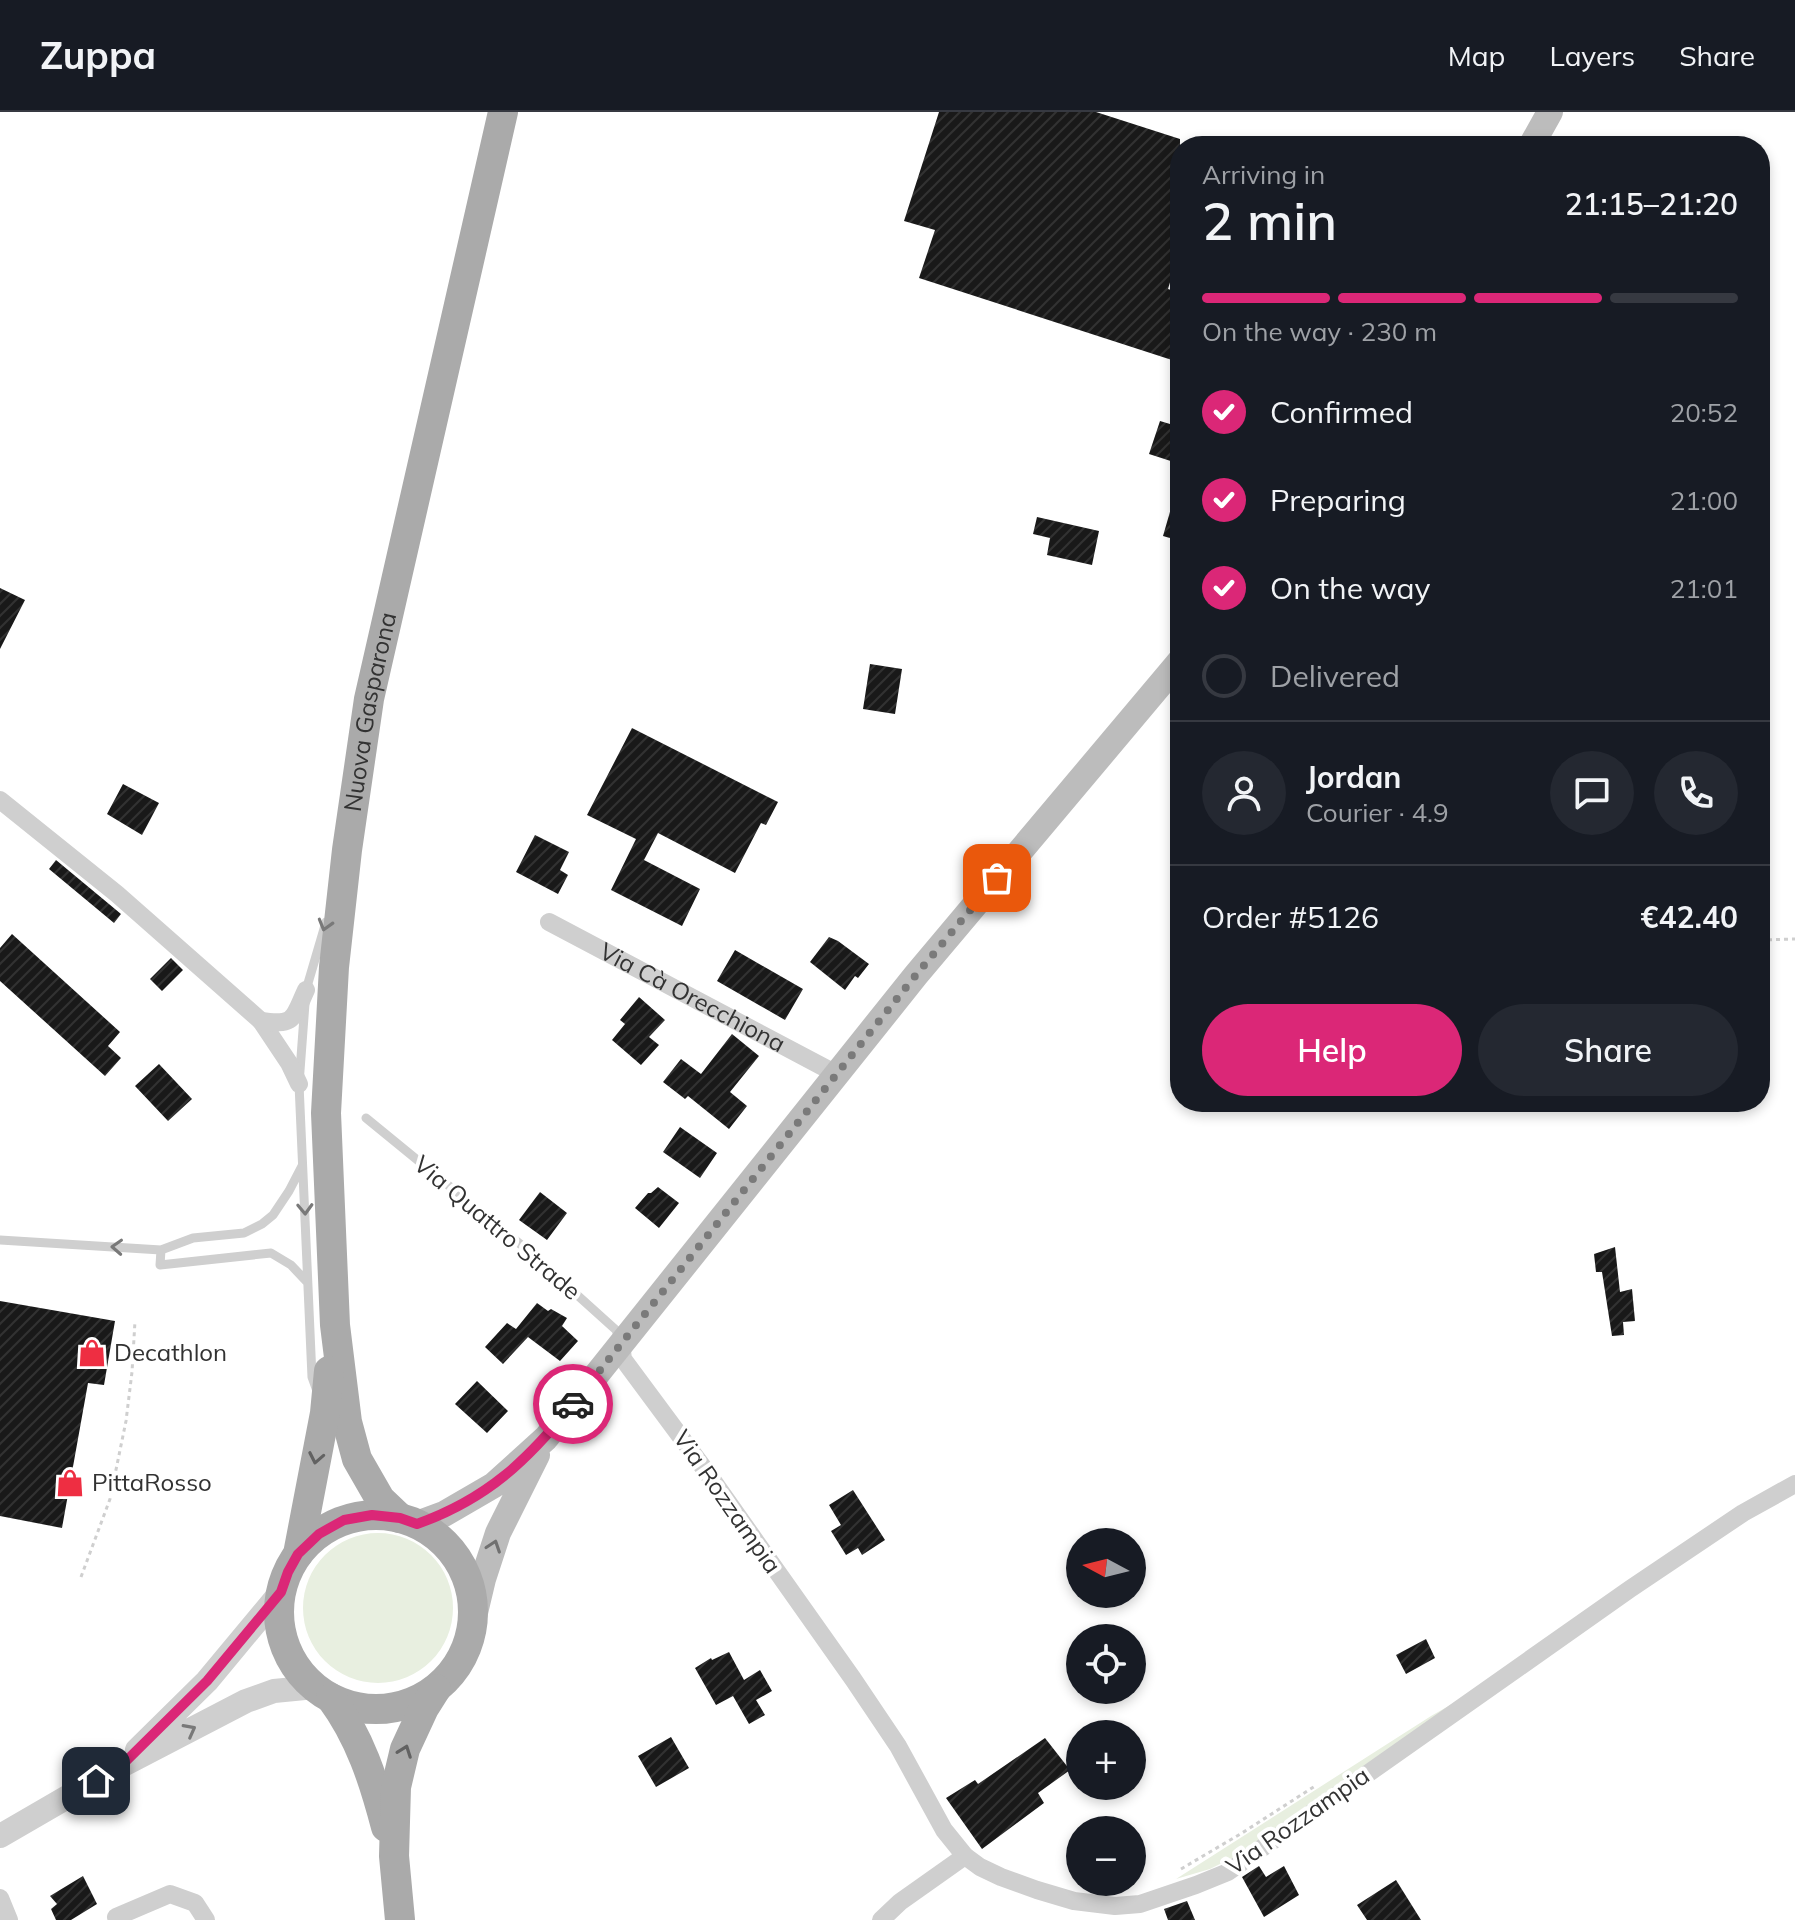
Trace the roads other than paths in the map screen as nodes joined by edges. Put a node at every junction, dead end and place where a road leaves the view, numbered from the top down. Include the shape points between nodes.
1 (503, 112) edge
2 (1550, 112) edge
3 (1537, 136) edge
4 (1170, 673) edge
5 (0, 800) edge
6 (347, 850) junction
7 (549, 922) dead end
8 (306, 990) junction
9 (261, 1021) junction
10 (833, 1079) junction
11 (299, 1084) junction
12 (366, 1118) dead end
13 (303, 1162) junction
14 (0, 1240) edge
15 (161, 1250) junction
16 (307, 1282) junction
17 (335, 1325) junction
18 (621, 1344) junction
19 (325, 1413) junction
20 (546, 1438) junction
21 (1795, 1484) edge
22 (409, 1521) junction
23 (298, 1554) junction
24 (281, 1592) junction
25 (473, 1621) junction
26 (437, 1688) junction
27 (323, 1693) junction
28 (121, 1766) junction
29 (0, 1836) edge
30 (394, 1856) junction
31 (965, 1856) junction
32 (0, 1898) edge
33 (1118, 1913) edge
34 (116, 1917) dead end
35 (9, 1920) edge
36 (206, 1920) edge
37 (400, 1920) edge
38 (881, 1920) edge

1 - 6 main road, Nuova Gasparona via 369,699
2 - 3 main road
4 - 10 main road
5 - 9 street
6 -> 8 lane
6 - 17 main road, Nuova Gasparona via 326,1113
7 - 10 street, Via Cà Orecchiona via 827,1069
8 - 9 street via 293,1019
8 - 11 lane
9 - 11 street
10 - 18 main road
11 - 13 lane
12 - 18 lane, Via Quattro Strade via 525,1248 616,1330
13 - 15 lane via 289,1191 262,1224 244,1233 193,1238
13 -> 16 lane
15 -> 14 lane
15 - 16 lane via 160,1265 271,1253
16 - 19 lane via 312,1377
17 - 19 main road, Nuova Gasparona
17 - 22 main road, Nuova Gasparona via 357,1459 380,1499
18 - 20 main road
18 - 31 street, Via Rozzampia via 623,1359 853,1679
19 -> 23 main road, Nuova Gasparona
20 - 22 main road via 494,1485 444,1514
25 -> 20 main road via 498,1533
21 - 33 street, Via Rozzampia via 1630,1589 1228,1872
22 - 23 main road, Nuova Gasparona via 372,1515 344,1520
22 - 25 main road, Nuova Gasparona via 442,1541 461,1564 471,1591
23 - 24 main road, Nuova Gasparona
24 - 27 main road, Nuova Gasparona via 279,1613 289,1654
24 - 28 street via 207,1681
25 - 26 main road, Nuova Gasparona via 455,1669
26 - 27 main road, Nuova Gasparona via 386,1709 349,1705
30 -> 26 main road, Nuova Gasparona via 398,1771
28 -> 27 street via 261,1694
27 - 30 main road, Nuova Gasparona via 344,1715 368,1766
28 - 29 street
30 - 37 main road, Nuova Gasparona
31 - 33 street, Via Rozzampia via 1001,1877
31 - 38 street
32 - 35 street
34 - 36 street via 170,1894 195,1903

